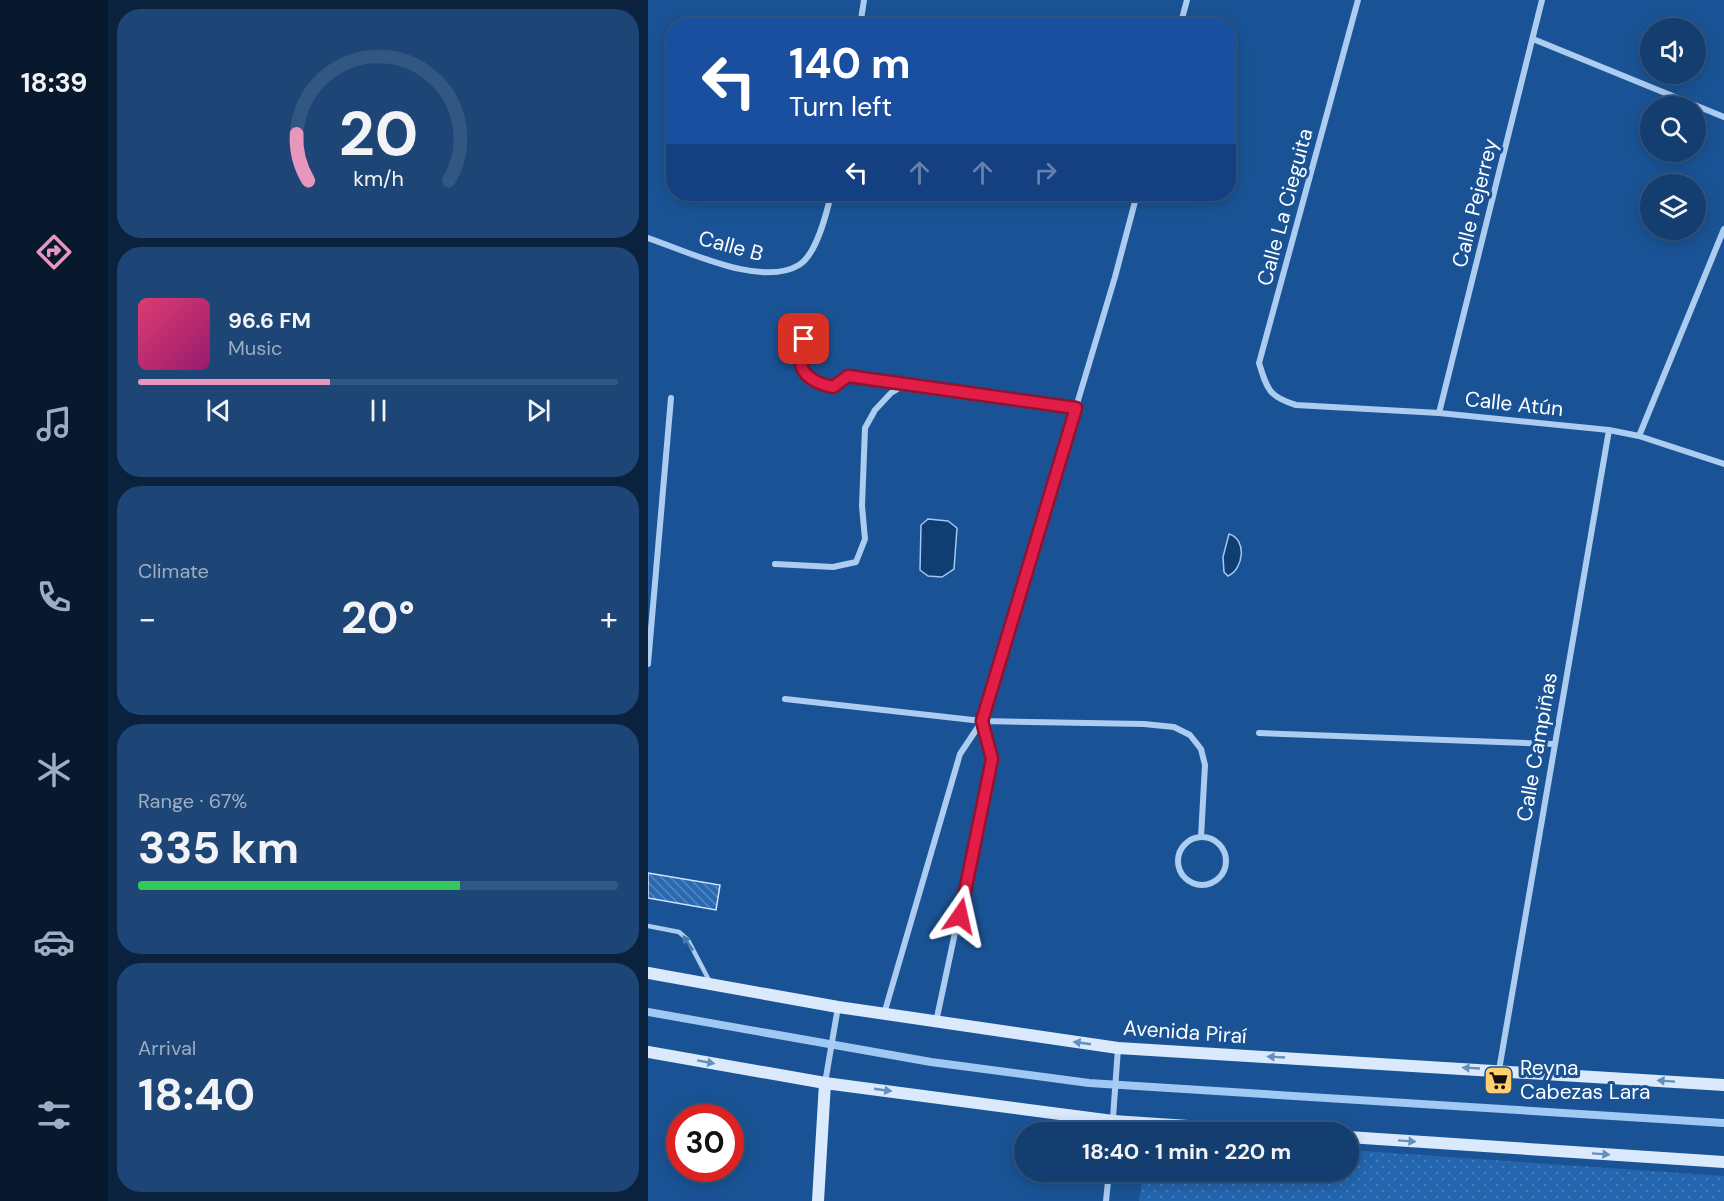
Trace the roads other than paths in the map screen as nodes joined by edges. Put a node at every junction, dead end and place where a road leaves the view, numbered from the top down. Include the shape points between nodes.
1 (864, 0) edge
2 (1186, 0) edge
3 (1358, 0) edge
4 (1542, 0) edge
5 (861, 18) edge
6 (1182, 18) edge
7 (1533, 39) junction
8 (1724, 117) edge
9 (830, 201) edge
10 (1135, 201) edge
11 (1724, 229) edge
12 (648, 238) edge
13 (804, 339) dead end
14 (904, 385) junction
15 (671, 398) dead end
16 (1296, 405) joint
17 (1076, 408) junction
18 (1439, 413) junction
19 (1609, 430) junction
20 (1639, 436) junction
21 (1724, 464) edge
22 (775, 564) dead end
23 (648, 664) edge
24 (785, 699) dead end
25 (982, 721) junction
26 (1259, 733) dead end
27 (1554, 744) junction
28 (1201, 837) junction
29 (648, 926) edge
30 (648, 973) edge
31 (711, 984) junction
32 (838, 1007) junction
33 (884, 1014) junction
34 (936, 1022) junction
35 (1118, 1048) junction
36 (648, 1052) edge
37 (1499, 1070) junction
38 (825, 1083) junction
39 (1724, 1085) edge
40 (1079, 1122) edge
41 (1112, 1122) edge
42 (1359, 1138) edge
43 (1724, 1162) edge
44 (1108, 1182) edge
45 (818, 1201) edge
46 (1107, 1201) edge

1 - 5 street
2 - 6 street
3 - 16 street, Calle La Cieguita via 1259,363 1266,387 1278,400
4 - 7 street, Calle Pejerrey
7 - 8 street
7 - 18 street, Calle Pejerrey
9 - 12 street, Calle B via 814,246 801,264 772,274 741,270
10 - 17 street
11 - 20 street
13 - 14 street via 799,353 801,368 815,383 833,387 848,376
14 - 17 street
14 - 22 street via 875,410 865,428 865,539 856,562 833,567
15 - 23 street
16 - 18 street, Calle Atún
17 - 25 street
18 - 19 street, Calle Atún
19 - 20 street, Calle Atún
19 - 27 street, Calle Campiñas
20 - 21 street, Calle Atún
24 - 25 street
25 - 28 street via 1144,724 1174,727 1190,735 1201,749 1205,765
25 - 33 street via 960,754
25 - 34 street via 992,759
26 - 27 street
27 - 37 street, Calle Campiñas
28 - 28 street via 1187,841 1178,854 1178,869 1187,881 1202,886 1216,881 1225,869 1225,854 1216,841
31 -> 29 lane via 688,940 679,932
30 - 31 main road, Avenida Piraí
31 - 32 main road, Avenida Piraí
32 - 33 main road, Avenida Piraí
32 - 38 street
33 - 34 main road, Avenida Piraí
35 -> 34 main road, Avenida Piraí
37 -> 35 main road, Avenida Piraí
35 - 41 street
36 -> 38 main road
39 -> 37 main road, Avenida Piraí
38 -> 40 main road
38 - 45 main road
42 -> 43 main road
44 - 46 street

